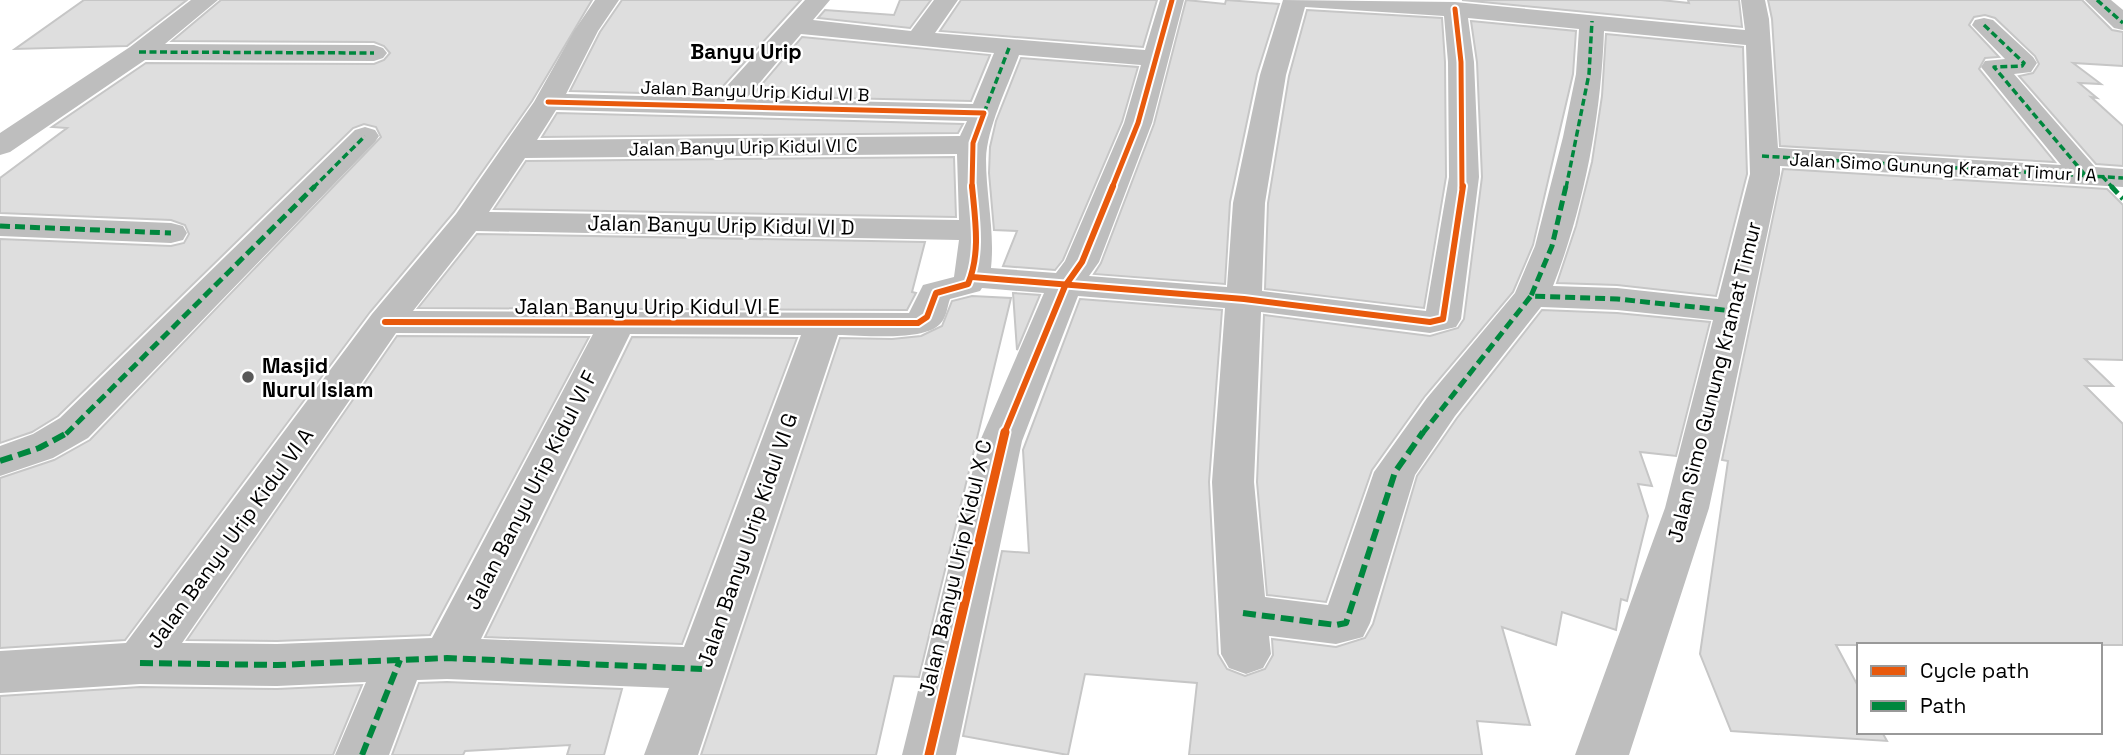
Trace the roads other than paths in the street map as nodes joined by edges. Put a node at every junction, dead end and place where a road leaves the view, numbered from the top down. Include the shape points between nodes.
1 (206, 0) edge
2 (607, 0) edge
3 (818, 0) edge
4 (946, 0) edge
5 (1172, 0) edge
6 (1296, 0) edge
7 (1753, 0) edge
8 (2097, 0) edge
9 (1455, 9) junction
10 (1592, 21) junction
11 (2123, 23) edge
12 (1984, 25) dead end
13 (796, 26) junction
14 (918, 39) junction
15 (1758, 39) junction
16 (1009, 48) junction
17 (139, 52) junction
18 (374, 53) dead end
19 (1156, 59) junction
20 (548, 102) junction
21 (726, 104) junction
22 (972, 113) junction
23 (365, 136) dead end
24 (972, 145) junction
25 (0, 146) edge
26 (514, 149) junction
27 (1762, 156) junction
28 (2104, 177) edge
29 (2123, 200) edge
30 (467, 221) junction
31 (0, 226) edge
32 (975, 230) junction
33 (172, 233) dead end
34 (972, 278) junction
35 (1065, 286) junction
36 (1531, 296) junction
37 (1244, 299) junction
38 (1733, 311) junction
39 (385, 322) junction
40 (618, 323) junction
41 (822, 324) junction
42 (0, 461) edge
43 (1243, 613) junction
44 (1246, 654) dead end
45 (423, 659) junction
46 (141, 663) junction
47 (702, 669) junction
48 (0, 671) edge
49 (362, 755) edge
50 (671, 755) edge
51 (929, 755) edge
52 (1602, 755) edge

1 - 17 street
2 - 20 street, Jalan Banyu Urip Kidul VI A
3 - 13 street
4 - 14 street
5 - 19 street, Jalan Banyu Urip Kidul X C
6 - 9 street
6 - 37 street via 1273,75 1249,203
7 - 15 street, Jalan Simo Gunung Kramat Timur
8 - 11 street
9 - 10 street
9 - 37 street via 1464,177 1443,319
10 - 15 street
10 - 36 street via 1578,137 1552,246
12 - 28 street via 2024,63 1994,67
13 - 14 street
13 - 21 street
14 - 16 street
15 - 27 street, Jalan Simo Gunung Kramat Timur
16 - 19 street
16 - 22 street
17 - 18 street
17 - 25 street
19 - 35 street, Jalan Banyu Urip Kidul X C via 1138,123 1082,262
20 - 21 street, Jalan Banyu Urip Kidul VI B
20 - 26 street, Jalan Banyu Urip Kidul VI A
21 - 22 street, Jalan Banyu Urip Kidul VI B
22 - 24 street
23 - 42 street via 74,428 56,442
24 - 26 street, Jalan Banyu Urip Kidul VI C
24 - 32 street
26 - 30 street, Jalan Banyu Urip Kidul VI A
27 - 28 street, Jalan Simo Gunung Kramat Timur I A
27 - 38 street, Jalan Simo Gunung Kramat Timur via 1765,174
28 - 29 street
30 - 32 street, Jalan Banyu Urip Kidul VI D
30 - 39 street, Jalan Banyu Urip Kidul VI A
31 - 33 street
32 - 34 street
34 - 35 street
34 - 41 street, Jalan Banyu Urip Kidul VI E via 968,284 933,294 927,317 918,323
35 - 37 street
35 - 51 street, Jalan Banyu Urip Kidul X C via 1002,441
36 - 38 street
36 - 43 street via 1395,472 1346,623
37 - 43 street via 1233,482
38 - 52 street, Jalan Simo Gunung Kramat Timur via 1686,508
39 - 40 street, Jalan Banyu Urip Kidul VI E
39 - 46 street, Jalan Banyu Urip Kidul VI A
40 - 41 street, Jalan Banyu Urip Kidul VI E
40 - 45 street, Jalan Banyu Urip Kidul VI F
41 - 47 street, Jalan Banyu Urip Kidul VI G
43 - 44 street
45 - 46 street via 277,665
45 - 47 street
45 - 49 street, Jalan Banyu Urip Kidul VI F
46 - 48 street
47 - 50 street, Jalan Banyu Urip Kidul VI G

